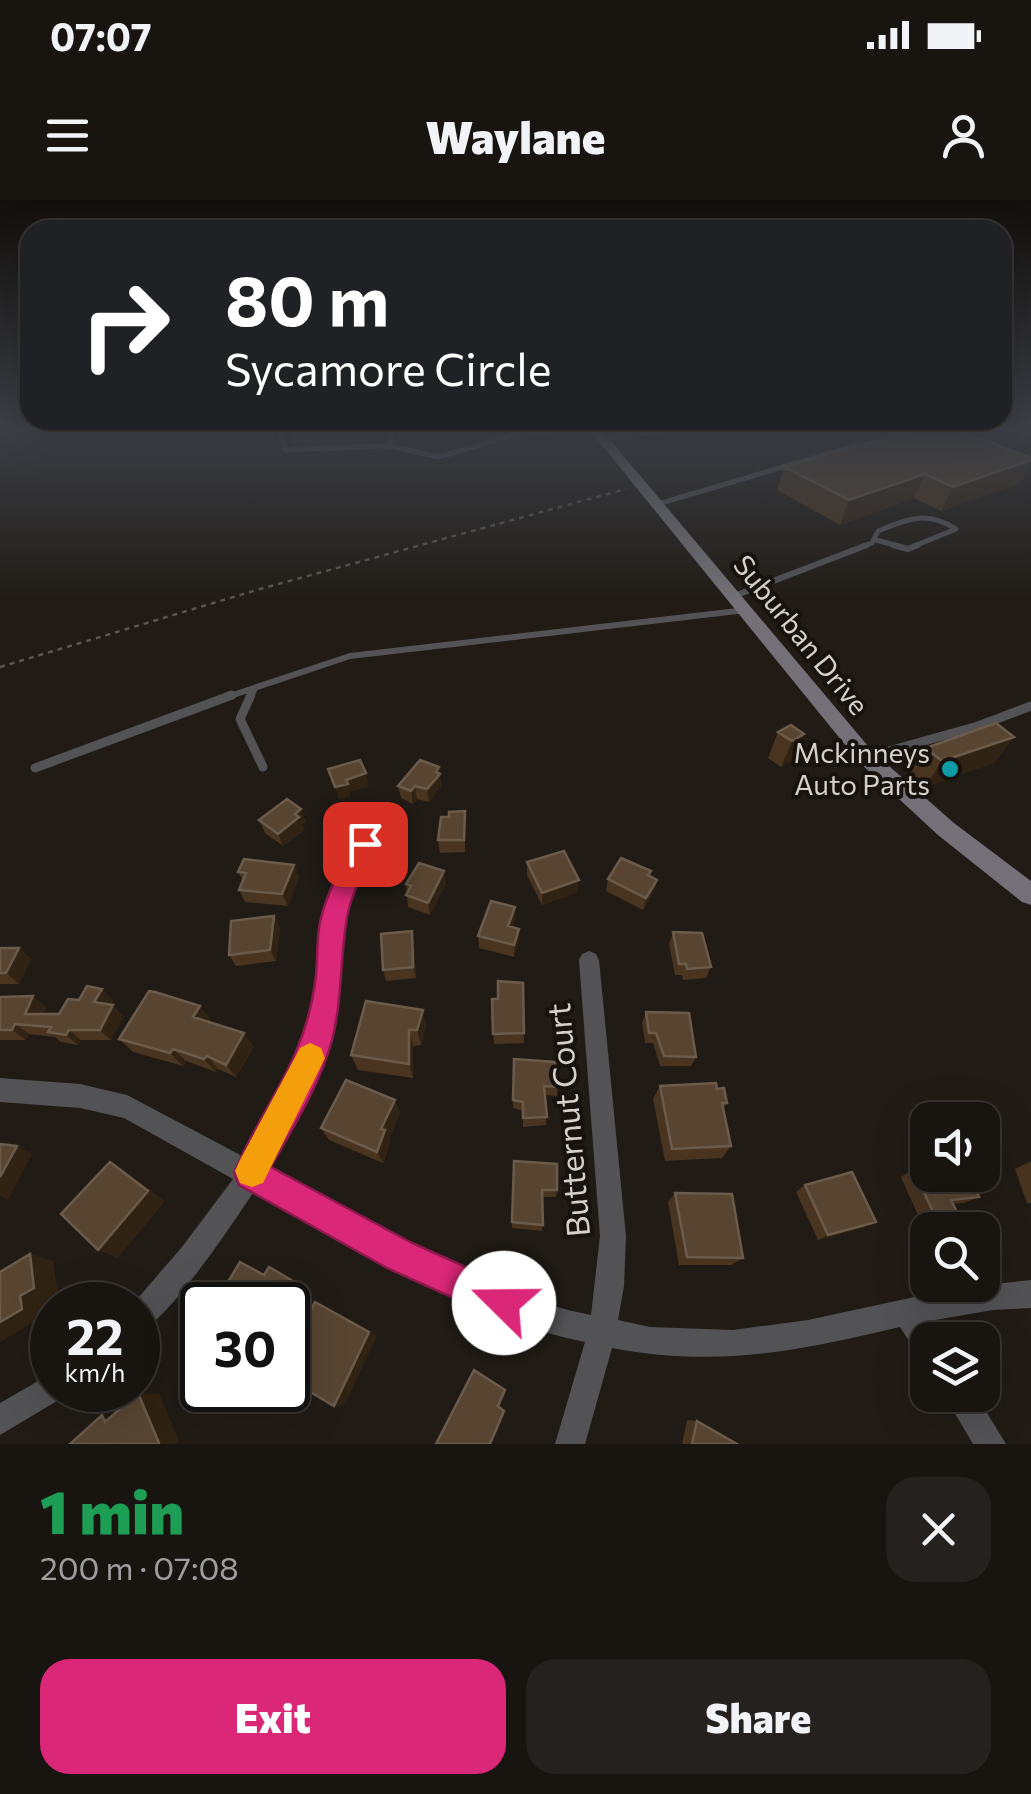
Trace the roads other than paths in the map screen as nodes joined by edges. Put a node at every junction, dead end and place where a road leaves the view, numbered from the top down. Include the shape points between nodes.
1 (643, 486) edge
2 (719, 486) edge
3 (658, 504) junction
4 (876, 540) junction
5 (740, 603) junction
6 (254, 690) junction
7 (1031, 706) edge
8 (866, 758) junction
9 (264, 767) dead end
10 (34, 768) dead end
11 (365, 844) dead end
12 (1031, 895) edge
13 (589, 960) dead end
14 (0, 1090) edge
15 (250, 1173) junction
16 (160, 1291) edge
17 (1031, 1294) edge
18 (908, 1314) junction
19 (913, 1322) edge
20 (602, 1333) junction
21 (30, 1402) edge
22 (971, 1412) edge
23 (0, 1420) edge
24 (570, 1444) edge
25 (991, 1444) edge

1 - 3 main road, Suburban Drive
2 - 3 lane
3 - 5 main road, Suburban Drive
4 - 4 lane via 908,549 956,529 922,514 878,531
4 - 5 lane
5 - 6 lane via 350,656
5 - 8 main road, Suburban Drive
6 - 9 lane via 240,718
6 - 10 lane
7 - 8 lane
8 - 12 main road, Suburban Drive
11 - 15 street via 333,922 317,1042
13 - 20 street, Butternut Court via 613,1236
14 - 15 street via 127,1107
15 - 16 street
15 - 20 street via 472,1291
17 - 18 street via 955,1301
18 - 19 street
18 - 20 street via 733,1344
20 - 24 street, Butternut Court
21 - 23 street
22 - 25 street

